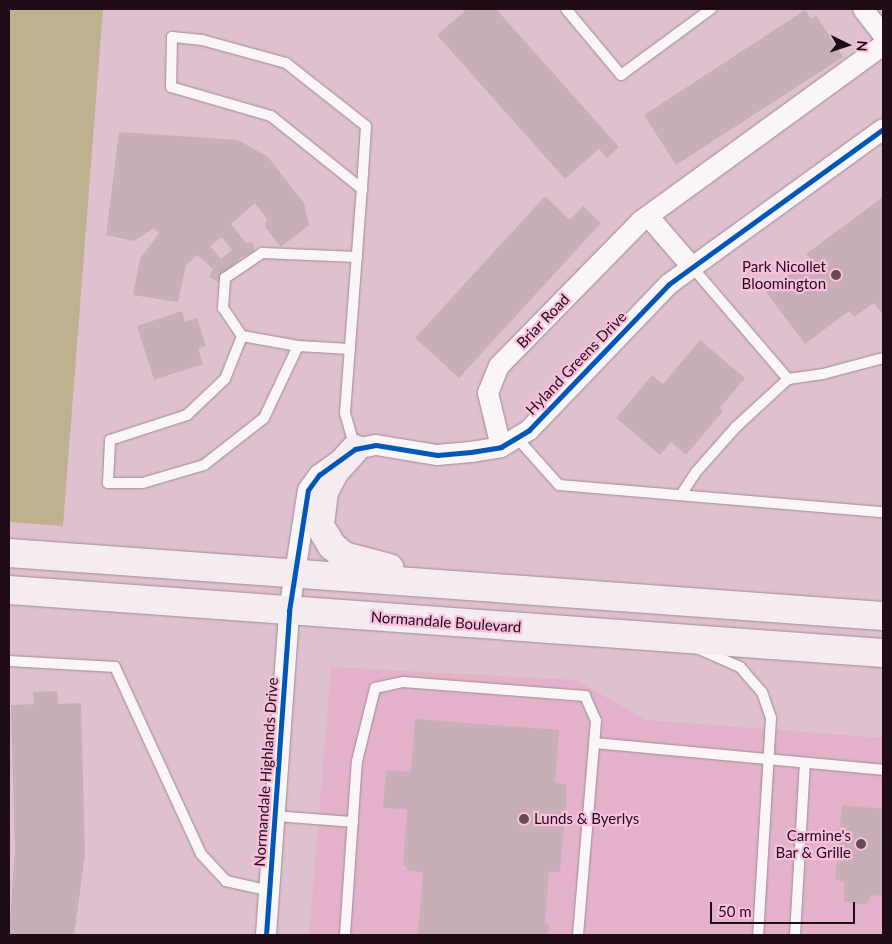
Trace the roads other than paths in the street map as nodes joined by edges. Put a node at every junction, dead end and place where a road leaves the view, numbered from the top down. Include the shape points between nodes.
1 (566, 9) edge
2 (711, 9) edge
3 (863, 9) edge
4 (883, 35) edge
5 (883, 45) edge
6 (883, 129) edge
7 (362, 189) junction
8 (648, 216) junction
9 (357, 257) junction
10 (692, 267) junction
11 (242, 336) junction
12 (298, 346) junction
13 (350, 348) junction
14 (883, 358) edge
15 (788, 379) junction
16 (509, 442) junction
17 (355, 449) junction
18 (681, 495) junction
19 (883, 512) edge
20 (9, 552) edge
21 (295, 573) junction
22 (436, 583) junction
23 (9, 590) edge
24 (289, 611) junction
25 (883, 616) edge
26 (671, 637) junction
27 (883, 653) edge
28 (9, 661) edge
29 (594, 743) junction
30 (769, 760) junction
31 (805, 763) junction
32 (883, 770) edge
33 (275, 816) junction
34 (353, 822) junction
35 (270, 891) junction
36 (266, 935) edge
37 (345, 935) edge
38 (578, 935) edge
39 (758, 935) edge
40 (795, 935) edge

1 - 2 lane via 621,75
3 - 4 street
5 - 8 street, Briar Road
6 - 10 street, Hyland Greens Drive
7 - 7 lane via 366,126 286,64 202,40 172,37 171,87 272,116
7 - 9 lane
8 - 10 street
8 - 16 street, Briar Road via 499,366 488,393
9 - 11 lane via 262,253 225,278 222,308
9 - 13 lane
10 - 15 lane
10 - 16 street, Hyland Greens Drive via 656,297 554,407
11 - 12 lane
11 - 12 lane via 225,379 187,415 110,440 108,483 143,483 204,465 264,418
12 - 13 lane
13 - 17 lane via 345,412
14 - 15 lane via 823,374
15 - 18 lane via 736,427 696,472
16 - 17 street via 438,455 376,445
16 - 18 lane via 559,485
17 - 21 street via 319,475 308,490
17 - 22 main road via 336,471 324,492 319,512 332,546 344,556
18 - 19 lane
20 - 21 main road
21 - 22 main road
21 - 24 street
22 - 25 main road
23 - 24 main road, Normandale Boulevard
24 - 26 main road, Normandale Boulevard
24 - 33 street, Normandale Highlands Drive
26 - 27 main road, Normandale Boulevard
26 - 30 lane via 740,667 762,692 770,718
28 - 35 lane via 115,667 201,854 226,881
29 - 30 lane
29 - 34 lane via 596,721 585,696 404,682 375,688 357,761
29 - 38 lane
30 - 31 lane
30 - 39 lane
31 - 32 lane
31 - 40 lane
33 - 34 lane
33 - 35 street, Normandale Highlands Drive
34 - 37 lane
35 - 36 street, Normandale Highlands Drive

